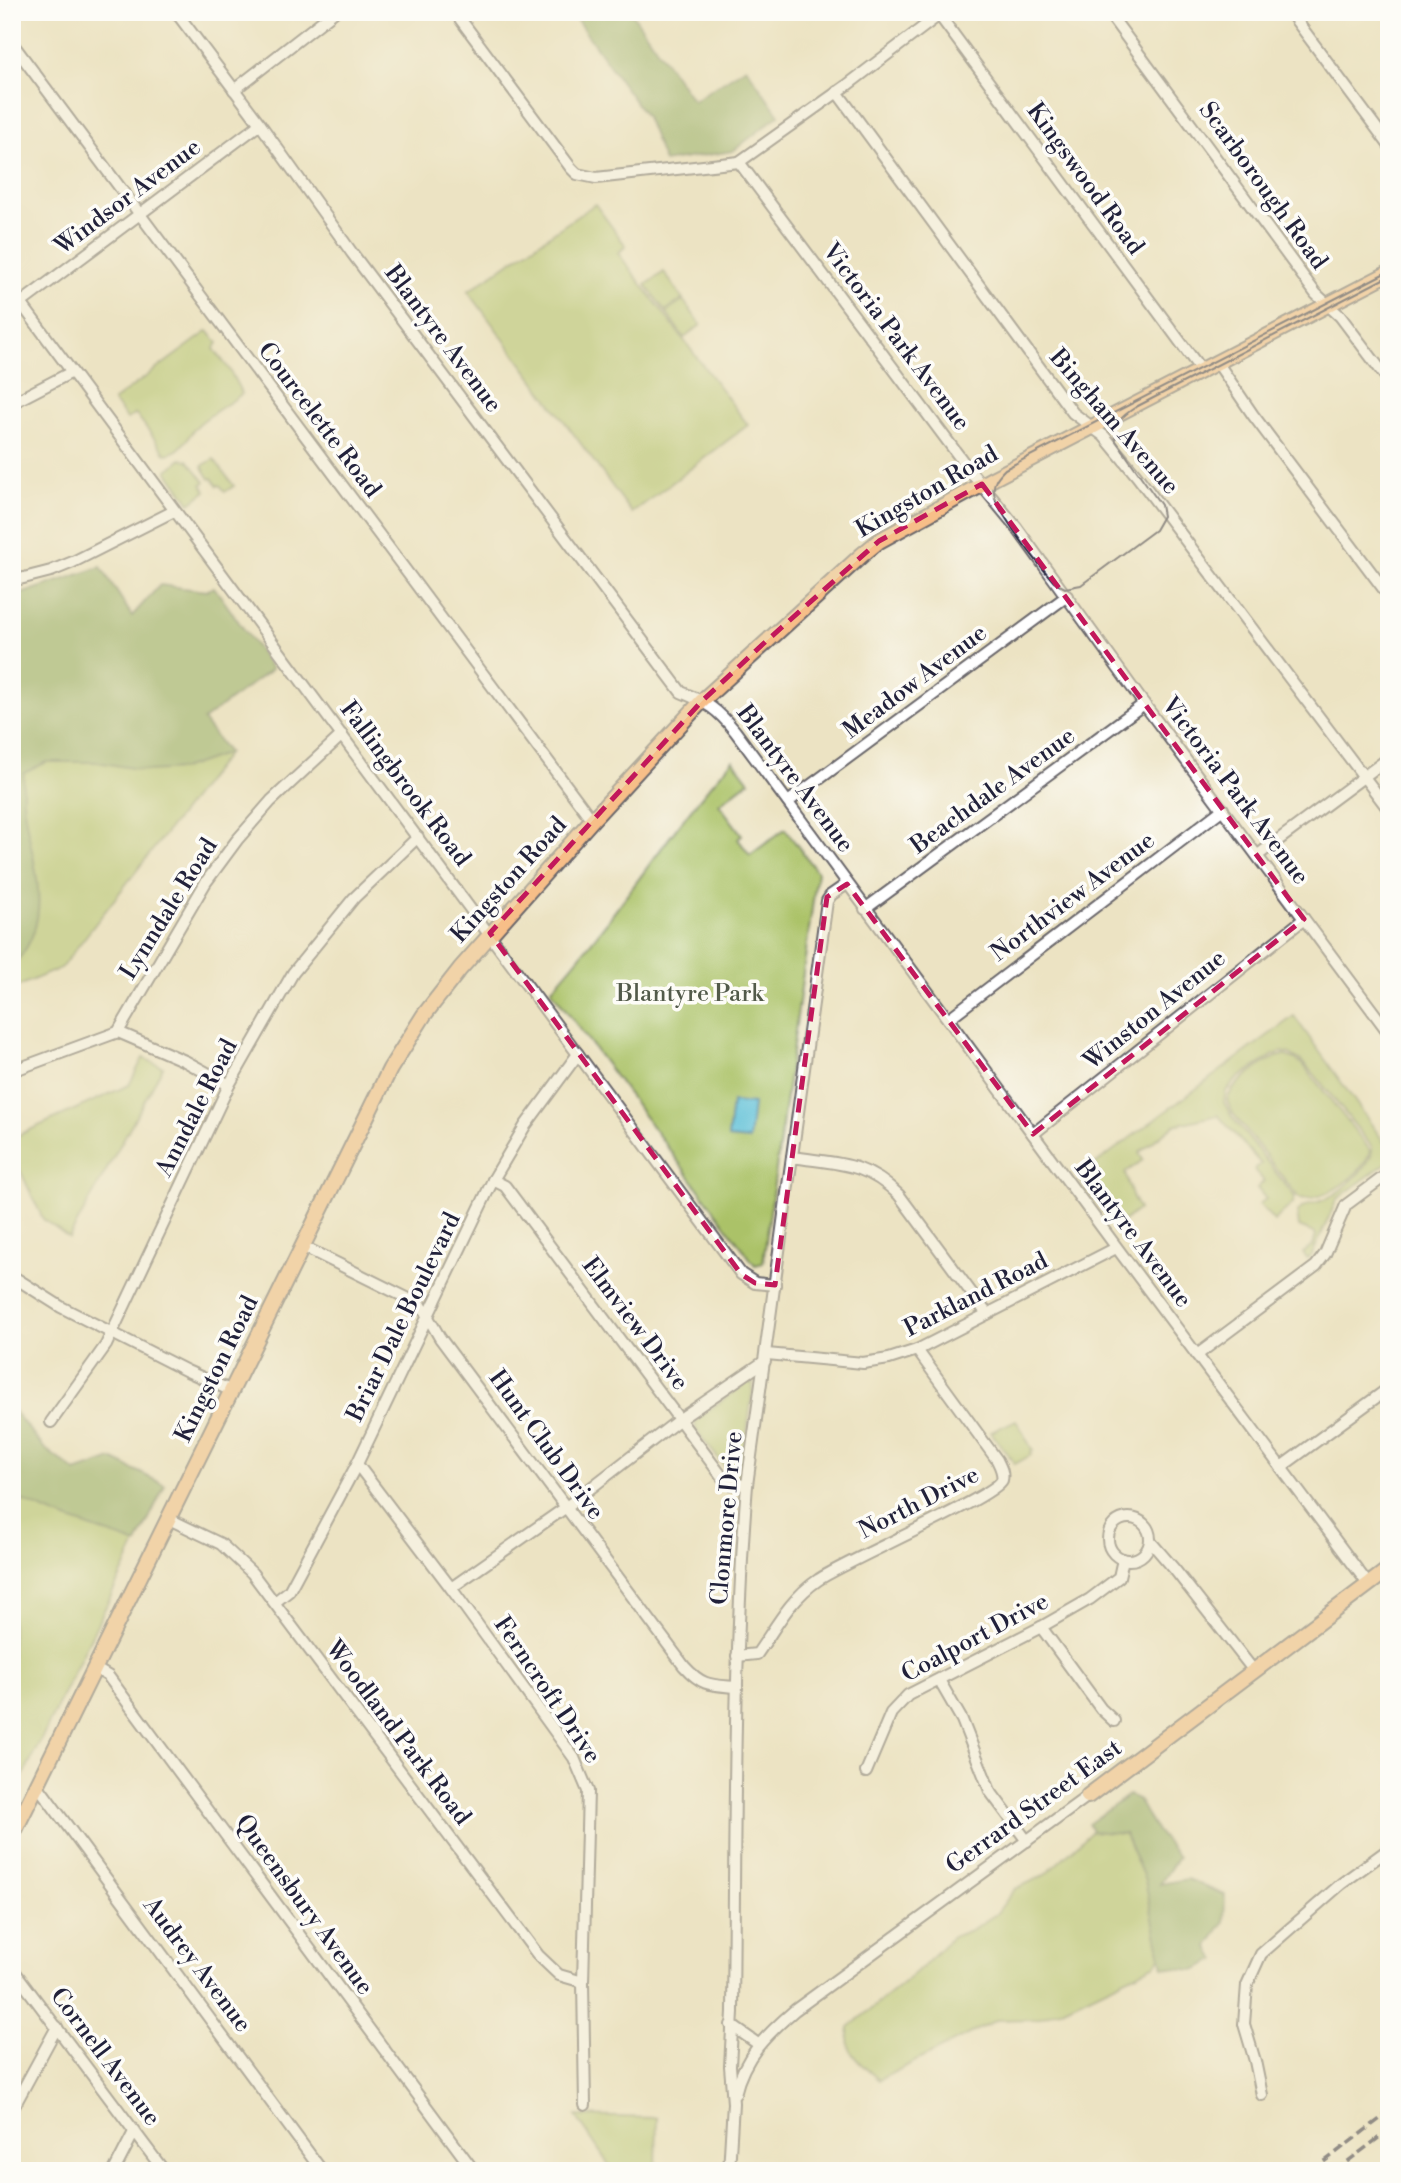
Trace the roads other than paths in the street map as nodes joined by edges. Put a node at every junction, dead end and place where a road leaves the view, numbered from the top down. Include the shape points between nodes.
1 (176, 12) edge
2 (334, 12) edge
3 (455, 12) edge
4 (1108, 12) edge
5 (1290, 12) edge
6 (940, 13) edge
7 (12, 43) edge
8 (234, 90) junction
9 (837, 92) junction
10 (260, 124) junction
11 (1389, 145) edge
12 (739, 162) junction
13 (140, 214) junction
14 (1389, 273) edge
15 (12, 291) edge
16 (21, 303) junction
17 (1328, 306) junction
18 (1217, 362) junction
19 (1202, 370) junction
20 (72, 372) junction
21 (1389, 381) edge
22 (12, 403) edge
23 (1093, 426) junction
24 (982, 484) junction
25 (174, 511) junction
26 (12, 581) edge
27 (1066, 596) junction
28 (1389, 596) edge
29 (702, 701) junction
30 (1144, 705) junction
31 (342, 735) junction
32 (1389, 758) edge
33 (1364, 777) junction
34 (788, 802) junction
35 (1223, 809) junction
36 (1389, 810) edge
37 (592, 820) junction
38 (418, 837) junction
39 (1258, 855) junction
40 (847, 884) junction
41 (866, 909) junction
42 (1304, 919) junction
43 (490, 933) junction
44 (948, 1019) junction
45 (118, 1032) junction
46 (1389, 1033) edge
47 (578, 1054) junction
48 (12, 1071) edge
49 (229, 1085) junction
50 (1033, 1134) junction
51 (792, 1157) junction
52 (1389, 1173) edge
53 (493, 1180) junction
54 (302, 1246) junction
55 (1116, 1248) junction
56 (12, 1276) edge
57 (775, 1284) junction
58 (987, 1314) junction
59 (427, 1315) junction
60 (112, 1332) junction
61 (917, 1350) junction
62 (1197, 1355) junction
63 (766, 1357) junction
64 (1389, 1388) edge
65 (232, 1391) junction
66 (680, 1419) junction
67 (51, 1422) dead end
68 (357, 1464) junction
69 (1281, 1467) junction
70 (747, 1486) junction
71 (565, 1508) junction
72 (169, 1519) junction
73 (1150, 1541) junction
74 (1123, 1559) junction
75 (1389, 1569) edge
76 (1368, 1584) junction
77 (451, 1588) junction
78 (275, 1602) junction
79 (1041, 1628) junction
80 (737, 1656) junction
81 (96, 1669) junction
82 (1254, 1671) junction
83 (939, 1680) junction
84 (737, 1687) junction
85 (1114, 1721) dead end
86 (866, 1772) dead end
87 (38, 1786) junction
88 (1088, 1796) joint
89 (12, 1836) edge
90 (1027, 1841) junction
91 (1389, 1849) edge
92 (12, 1968) edge
93 (583, 1982) junction
94 (731, 2025) junction
95 (57, 2027) junction
96 (758, 2044) junction
97 (1262, 2095) dead end
98 (733, 2103) junction
99 (585, 2105) dead end
100 (12, 2110) edge
101 (134, 2132) junction
102 (114, 2171) edge
103 (164, 2171) edge
104 (322, 2171) edge
105 (474, 2171) edge
106 (729, 2171) edge

1 - 8 street, Blantyre Avenue
2 - 8 street
3 - 12 street via 577,174 596,178
4 - 17 street, Scarborough Road
5 - 11 street
6 - 9 street
6 - 19 street, Kingswood Road
7 - 13 street, Courcelette Road
8 - 10 street, Blantyre Avenue
9 - 12 street
9 - 23 street, Bingham Avenue via 1073,413
10 - 13 street, Windsor Avenue
10 - 29 street, Blantyre Avenue via 681,692
12 - 24 street, Victoria Park Avenue
13 - 16 street, Windsor Avenue
13 - 37 street, Courcelette Road
14 - 17 main road, Kingston Road
15 - 16 street, Fallingbrook Road
16 - 20 street, Fallingbrook Road
17 - 18 main road, Kingston Road
17 - 21 street, Scarborough Road
18 - 19 main road, Kingston Road
18 - 28 street
19 - 23 main road, Kingston Road
20 - 22 street
20 - 25 street, Fallingbrook Road
23 - 24 main road, Kingston Road
23 - 33 street, Bingham Avenue via 1182,534
24 - 27 street, Victoria Park Avenue
24 - 29 main road, Kingston Road via 879,541
25 - 26 street via 73,562
25 - 31 street, Fallingbrook Road
27 - 30 street, Victoria Park Avenue
27 - 34 street, Meadow Avenue
29 - 34 street, Blantyre Avenue via 719,712
29 - 37 main road, Kingston Road
30 - 35 street, Victoria Park Avenue
30 - 41 street, Beachdale Avenue
31 - 38 street, Fallingbrook Road
31 - 45 street, Lynndale Road via 271,801 237,840 206,882
32 - 33 street
33 - 36 street, Bingham Avenue
33 - 39 street
34 - 40 street, Blantyre Avenue
35 - 39 street, Victoria Park Avenue
35 - 44 street, Northview Avenue
37 - 43 main road, Kingston Road
38 - 43 street, Fallingbrook Road
38 - 49 street, Anndale Road via 354,898 293,973
39 - 42 street, Victoria Park Avenue
40 - 41 street, Blantyre Avenue
40 - 51 street, Clonmore Drive via 827,901
41 - 44 street, Blantyre Avenue
42 - 46 street, Victoria Park Avenue
42 - 50 street, Winston Avenue
43 - 47 street, Fallingbrook Road
43 - 54 main road, Kingston Road via 406,1042
44 - 50 street, Blantyre Avenue
45 - 48 street
45 - 49 street
47 - 53 street, Briar Dale Boulevard via 525,1126
47 - 57 street, Fallingbrook Road via 741,1274 755,1283
49 - 60 street, Anndale Road
50 - 55 street, Blantyre Avenue
51 - 57 street, Clonmore Drive
51 - 58 street via 849,1165 883,1179
52 - 62 street via 1346,1205 1325,1254 1313,1269
53 - 59 street, Briar Dale Boulevard
53 - 66 street, Elmview Drive via 505,1186
54 - 59 street, Hunt Club Drive via 421,1305
54 - 65 main road, Kingston Road
55 - 58 street, Parkland Road
55 - 62 street, Blantyre Avenue
56 - 60 street
57 - 63 street, Clonmore Drive
58 - 61 street, Parkland Road
59 - 68 street, Briar Dale Boulevard
59 - 71 street, Hunt Club Drive
60 - 65 street
60 - 67 street, Anndale Road
61 - 63 street, Parkland Road via 863,1363
61 - 80 street, North Drive via 997,1460 1002,1480 974,1501 820,1579 786,1608 757,1654
62 - 69 street, Blantyre Avenue
63 - 66 street
63 - 70 street, Clonmore Drive
64 - 69 street
65 - 72 main road, Kingston Road
66 - 70 street, Elmview Drive via 724,1480
66 - 71 street
68 - 77 street, Ferncroft Drive
68 - 78 street, Briar Dale Boulevard via 289,1591
69 - 76 street, Blantyre Avenue
70 - 80 street, Clonmore Drive
71 - 77 street
71 - 84 street, Hunt Club Drive via 697,1681
72 - 78 street, Woodland Park Road via 221,1544
72 - 81 main road, Kingston Road
73 - 74 street, Coalport Drive via 1138,1558
73 - 74 street via 1147,1528 1137,1519 1117,1522 1109,1532 1109,1546
73 - 82 street
74 - 79 street, Coalport Drive via 1119,1577
75 - 76 main road, Gerrard Street East
76 - 82 main road, Gerrard Street East
77 - 93 street, Ferncroft Drive via 574,1758 588,1791
78 - 93 street, Woodland Park Road via 538,1955 559,1975
79 - 83 street, Coalport Drive
79 - 85 street
80 - 84 street, Clonmore Drive
81 - 87 main road, Kingston Road
81 - 105 street, Queensbury Avenue via 110,1678
82 - 88 main road, Gerrard Street East
83 - 86 street, Coalport Drive via 908,1695 891,1713
83 - 90 street via 962,1720 990,1791
84 - 94 street, Clonmore Drive
87 - 89 main road, Kingston Road
87 - 104 street, Audrey Avenue
88 - 90 street, Gerrard Street East
90 - 96 street, Gerrard Street East via 795,2010
91 - 97 street via 1261,1954 1247,1985 1244,2024
92 - 95 street, Cornell Avenue
93 - 99 street, Ferncroft Drive
94 - 96 street
94 - 98 street, Clonmore Drive
95 - 100 street
95 - 101 street, Cornell Avenue
96 - 98 street, Gerrard Street East via 739,2078
98 - 106 street, Clonmore Drive
101 - 102 street
101 - 103 street, Cornell Avenue

